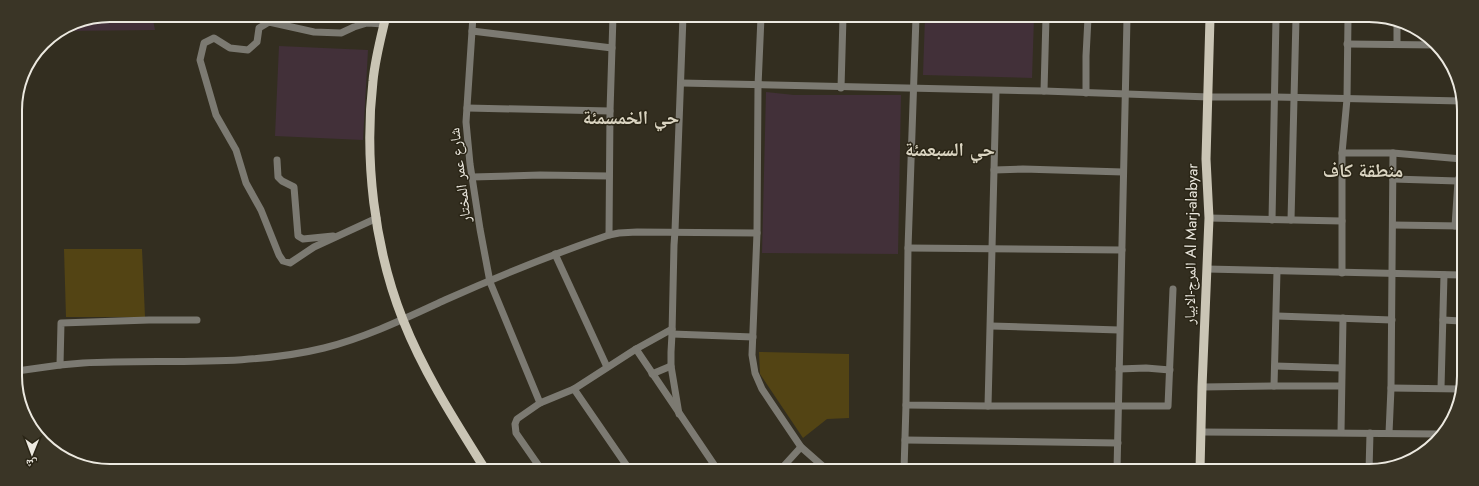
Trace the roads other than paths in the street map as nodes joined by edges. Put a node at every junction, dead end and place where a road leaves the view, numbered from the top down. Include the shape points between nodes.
1 (269, 22) edge
2 (269, 22) edge
3 (373, 22) edge
4 (385, 22) edge
5 (473, 22) edge
6 (613, 22) edge
7 (683, 22) edge
8 (760, 22) edge
9 (843, 22) edge
10 (916, 22) edge
11 (1046, 22) edge
12 (1088, 22) edge
13 (1127, 22) edge
14 (1210, 22) edge
15 (1276, 22) edge
16 (1296, 22) edge
17 (1348, 22) edge
18 (1398, 27) edge
19 (472, 31) junction
20 (1347, 44) junction
21 (1397, 44) junction
22 (1428, 45) edge
23 (612, 48) junction
24 (681, 83) junction
25 (758, 86) junction
26 (842, 88) junction
27 (914, 88) junction
28 (996, 90) junction
29 (1044, 91) junction
30 (1086, 93) junction
31 (1125, 94) junction
32 (1209, 97) junction
33 (1275, 97) junction
34 (1294, 98) junction
35 (1346, 99) junction
36 (1456, 101) edge
37 (467, 108) junction
38 (610, 111) junction
39 (1342, 153) junction
40 (1393, 153) junction
41 (1457, 159) edge
42 (277, 160) dead end
43 (994, 170) junction
44 (1123, 172) junction
45 (609, 176) junction
46 (472, 177) junction
47 (1393, 179) junction
48 (1457, 181) edge
49 (377, 218) junction
50 (1209, 218) junction
51 (1272, 220) junction
52 (1291, 220) junction
53 (1342, 221) junction
54 (1393, 225) junction
55 (1457, 226) edge
56 (675, 232) junction
57 (757, 233) junction
58 (609, 235) junction
59 (337, 236) junction
60 (908, 248) junction
61 (993, 249) junction
62 (1122, 250) junction
63 (555, 254) junction
64 (1207, 269) junction
65 (1277, 271) junction
66 (1342, 273) junction
67 (1393, 274) junction
68 (1444, 275) junction
69 (1457, 275) edge
70 (490, 282) junction
71 (1173, 289) dead end
72 (1277, 316) junction
73 (1343, 318) junction
74 (197, 320) dead end
75 (403, 320) junction
76 (1392, 320) junction
77 (1443, 320) junction
78 (1457, 321) edge
79 (991, 326) junction
80 (1119, 330) junction
81 (672, 332) junction
82 (753, 336) junction
83 (636, 349) junction
84 (60, 365) junction
85 (672, 366) junction
86 (1275, 366) junction
87 (607, 367) junction
88 (1341, 368) junction
89 (1119, 369) junction
90 (22, 370) edge
91 (1170, 370) junction
92 (652, 374) junction
93 (1274, 386) junction
94 (1341, 386) junction
95 (1202, 388) junction
96 (1391, 388) junction
97 (1441, 388) junction
98 (574, 389) junction
99 (1456, 389) edge
100 (540, 403) junction
101 (906, 405) junction
102 (988, 406) junction
103 (1119, 407) junction
104 (679, 414) junction
105 (1201, 432) junction
106 (1341, 432) junction
107 (1370, 433) junction
108 (1389, 433) junction
109 (1435, 434) edge
110 (904, 440) junction
111 (1118, 443) junction
112 (800, 446) junction
113 (482, 464) edge
114 (537, 464) edge
115 (626, 464) edge
116 (714, 464) edge
117 (785, 464) edge
118 (820, 464) edge
119 (904, 464) edge
120 (1117, 464) edge
121 (1200, 464) edge
122 (1369, 464) edge

1 - 59 street via 259,28 257,42 248,50 230,48 214,38 204,43 200,60 216,115 236,150 246,183 261,210 281,259 290,263
2 - 3 street via 314,32 341,33
4 - 49 main road via 375,64 371,113 372,179
5 - 19 street, شارع عمر المختار
6 - 23 street
7 - 24 street
8 - 25 street
9 - 26 street
10 - 27 street
11 - 29 street
12 - 30 street
13 - 31 street
14 - 32 main road, المرج-الابيار Al Marj-alabyar
15 - 33 street
16 - 34 street
17 - 20 street
18 - 21 street
19 - 23 street
19 - 37 street, شارع عمر المختار
20 - 21 street
20 - 35 street
21 - 22 street
23 - 38 street
24 - 25 street
24 - 56 street
25 - 26 street
25 - 57 street
26 - 27 street
27 - 28 street
27 - 60 street
28 - 29 street
28 - 43 street
29 - 30 street
30 - 31 street
31 - 32 street
31 - 44 street
32 - 33 street
32 - 50 main road, المرج-الابيار Al Marj-alabyar via 1206,159
33 - 34 street
33 - 51 street
34 - 35 street
34 - 52 street
35 - 36 street
35 - 39 street
37 - 38 street
37 - 46 street, شارع عمر المختار
38 - 45 street
39 - 40 street
39 - 53 street
40 - 41 street
40 - 47 street
42 - 59 street via 278,177 294,187 298,236 303,239
43 - 44 street
43 - 61 street
44 - 62 street
45 - 46 street via 540,174
45 - 58 street
46 - 70 street, شارع عمر المختار
47 - 48 street
47 - 54 street
49 - 59 street
49 - 75 main road via 388,275
50 - 51 street
50 - 64 main road, المرج-الابيار Al Marj-alabyar
51 - 52 street
52 - 53 street
53 - 66 street
54 - 55 street
54 - 67 street
56 - 57 street
56 - 58 street via 619,232
56 - 81 street
57 - 82 street
58 - 63 street
60 - 61 street
60 - 101 street
61 - 62 street
61 - 79 street
62 - 80 street
63 - 70 street
63 - 87 street
64 - 65 street
64 - 95 main road, المرج-الابيار Al Marj-alabyar
65 - 66 street
65 - 72 street
66 - 67 street
67 - 68 street
67 - 76 street
68 - 69 street
68 - 77 street
70 - 75 street
70 - 100 street, شارع عمر المختار
71 - 91 street
72 - 73 street
72 - 86 street
73 - 76 street
73 - 88 street
74 - 84 street via 61,323
75 - 84 street via 342,343 296,354 247,359
75 - 113 main road via 440,396
76 - 96 street
77 - 78 street
77 - 97 street
79 - 80 street
79 - 102 street
80 - 89 street
81 - 82 street
81 - 83 street
81 - 85 street
82 - 112 street via 752,356 755,373 765,394
83 - 87 street
83 - 92 street
84 - 90 street
85 - 92 street
85 - 104 street
86 - 88 street
86 - 93 street
87 - 98 street
88 - 94 street
89 - 91 street
89 - 103 street
91 - 103 street via 1168,406
92 - 104 street
93 - 94 street
93 - 95 street
94 - 106 street
95 - 105 main road, المرج-الابيار Al Marj-alabyar
96 - 97 street
96 - 108 street
97 - 99 street
98 - 100 street
98 - 115 street
100 - 114 street via 521,416 515,424 516,434
101 - 102 street
101 - 110 street
102 - 103 street
103 - 111 street
104 - 116 street
105 - 106 street
105 - 121 main road, المرج-الابيار Al Marj-alabyar
106 - 107 street
107 - 108 street
107 - 122 street
108 - 109 street
110 - 111 street
110 - 119 street
111 - 120 street
112 - 117 street
112 - 118 street

